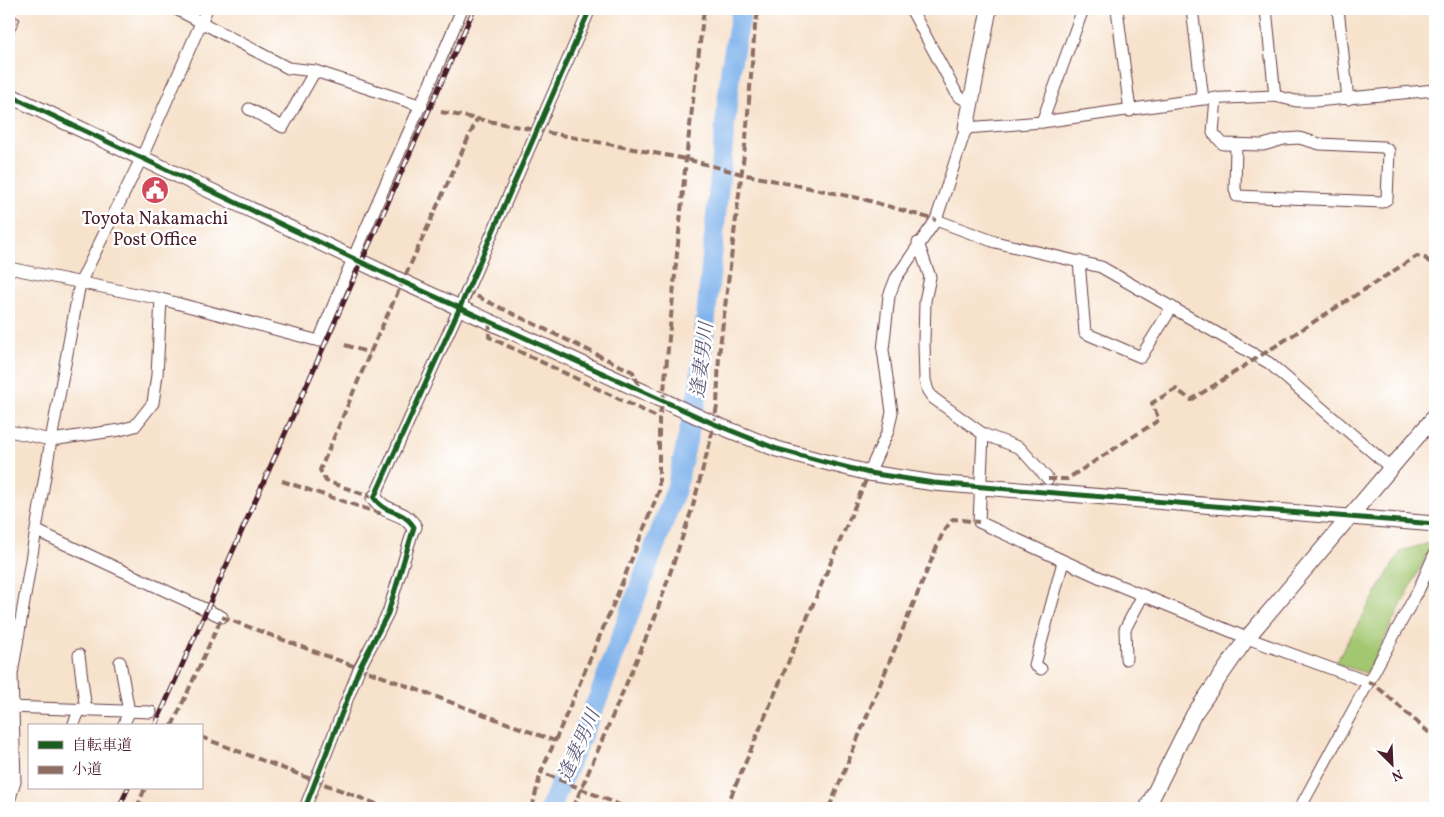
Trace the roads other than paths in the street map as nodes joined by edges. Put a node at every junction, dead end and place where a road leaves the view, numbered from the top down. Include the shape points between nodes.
1 (176, 9) edge
2 (208, 9) edge
3 (462, 9) edge
4 (590, 9) edge
5 (989, 9) edge
6 (1083, 9) edge
7 (1117, 9) edge
8 (1192, 9) edge
9 (1266, 9) edge
10 (1338, 9) edge
11 (912, 10) edge
12 (201, 22) junction
13 (314, 71) junction
14 (1435, 90) edge
15 (9, 95) edge
16 (1275, 96) junction
17 (1216, 98) junction
18 (1203, 99) junction
19 (1348, 99) junction
20 (969, 102) junction
21 (422, 106) junction
22 (249, 109) dead end
23 (1130, 111) junction
24 (1042, 122) junction
25 (966, 128) junction
26 (1236, 145) junction
27 (142, 157) junction
28 (936, 220) junction
29 (918, 243) junction
30 (352, 256) junction
31 (1079, 261) junction
32 (9, 268) edge
33 (80, 283) junction
34 (161, 299) junction
35 (460, 307) junction
36 (1172, 307) junction
37 (1435, 416) edge
38 (9, 432) edge
39 (983, 434) junction
40 (51, 440) junction
41 (1390, 468) junction
42 (869, 473) junction
43 (1048, 479) dead end
44 (980, 488) junction
45 (374, 498) joint
46 (1349, 516) junction
47 (1435, 524) edge
48 (414, 527) joint
49 (37, 531) junction
50 (1435, 553) edge
51 (1063, 562) junction
52 (1143, 595) junction
53 (222, 617) dead end
54 (1247, 638) junction
55 (79, 655) dead end
56 (1126, 659) dead end
57 (120, 662) dead end
58 (1041, 669) dead end
59 (1368, 682) junction
60 (11, 707) edge
61 (83, 711) junction
62 (129, 712) junction
63 (151, 712) dead end
64 (74, 724) edge
65 (123, 724) edge
66 (9, 801) edge
67 (305, 808) edge
68 (1147, 808) edge
69 (1300, 808) edge

1 - 12 street
2 - 12 street
3 - 21 street
4 - 35 street
5 - 20 street
6 - 24 street
7 - 23 street
8 - 18 street
9 - 16 street
10 - 19 street
11 - 20 street via 958,96
12 - 13 street via 288,68
12 - 27 street
13 - 21 street
13 - 22 street via 284,127
14 - 19 street
15 - 27 street
16 - 17 street
16 - 19 street via 1296,101
17 - 18 street
17 - 26 street via 1214,133 1220,142
18 - 23 street
20 - 25 street
21 - 30 street
23 - 24 street
24 - 25 street
25 - 28 street
26 - 26 street via 1263,146 1299,138 1320,144 1383,147 1389,151 1387,199 1382,202 1237,196
27 - 30 street
27 - 33 street
28 - 29 street
28 - 31 street via 995,242
29 - 39 street via 930,276 925,301 924,342 928,391
29 - 42 street via 889,296 883,350 892,412 888,431
30 - 34 street via 319,341
30 - 35 street
31 - 36 street via 1101,267
31 - 36 street via 1085,333 1140,357
32 - 33 street
33 - 34 street
33 - 40 street
34 - 40 street via 153,403 140,420 135,426 120,430
35 - 42 street via 712,424 777,449
35 - 45 street
36 - 41 street via 1269,363
37 - 41 street
38 - 40 street
39 - 43 street via 1020,448
39 - 44 street
40 - 49 street
41 - 46 street
42 - 44 street
44 - 46 street
44 - 51 street via 979,522
45 - 48 street via 381,508 408,516
46 - 47 street
46 - 54 street
48 - 67 street via 388,613 359,669
49 - 53 street
49 - 60 street via 12,674
50 - 59 street
51 - 52 street
51 - 58 street via 1035,665
52 - 54 street
52 - 56 street via 1125,629
54 - 59 street
54 - 68 street via 1194,714
55 - 61 street
57 - 62 street
59 - 69 street
60 - 61 street
60 - 66 street via 15,782
61 - 62 street
61 - 64 street
62 - 63 street
62 - 65 street

